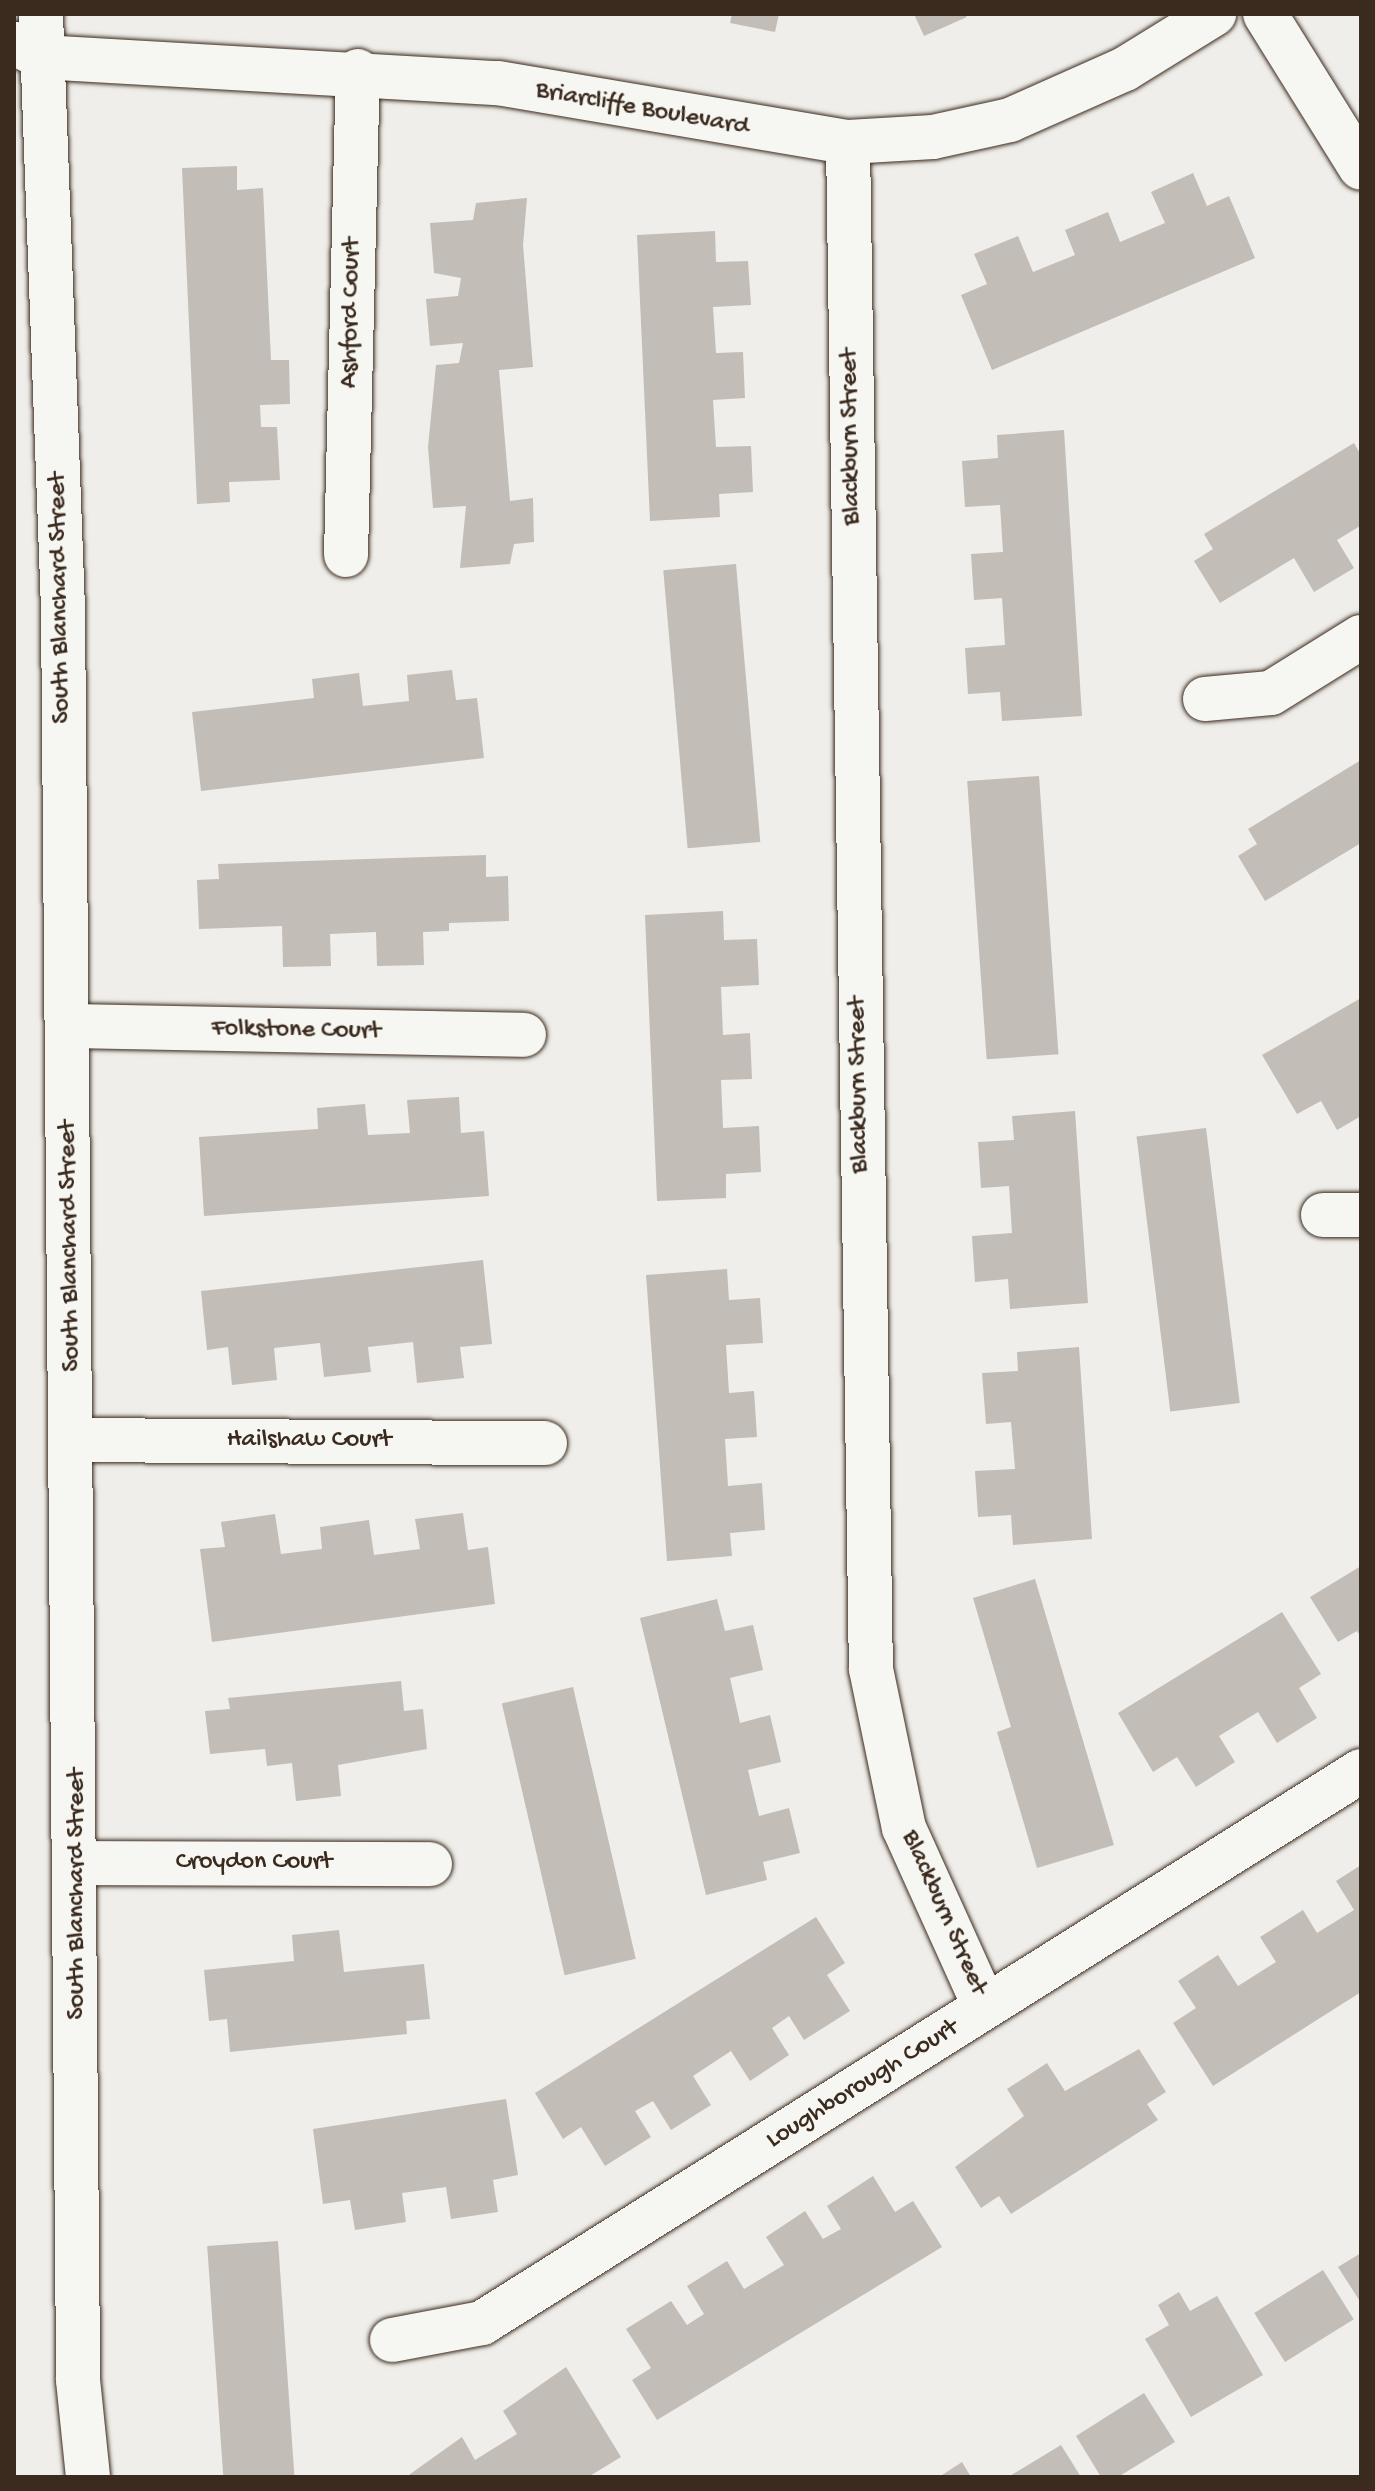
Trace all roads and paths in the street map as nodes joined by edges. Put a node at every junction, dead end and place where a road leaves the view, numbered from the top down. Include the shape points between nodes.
1 (41, 14) edge
2 (1214, 14) edge
3 (1265, 14) edge
4 (23, 58) edge
5 (358, 71) junction
6 (848, 142) junction
7 (1361, 168) edge
8 (346, 555) dead end
9 (1361, 637) edge
10 (1205, 699) dead end
11 (68, 1026) junction
12 (524, 1035) dead end
13 (73, 1440) junction
14 (545, 1443) dead end
15 (1361, 1771) edge
16 (78, 1863) junction
17 (430, 1864) dead end
18 (985, 2007) junction
19 (392, 2340) dead end
20 (88, 2477) edge

1 - 4 street, South Blanchard Street
2 - 6 street, Briarcliffe Boulevard via 1125,69 1010,120 933,137
3 - 7 street
4 - 5 street, Briarcliffe Boulevard
4 - 11 street, South Blanchard Street via 63,609
5 - 6 street, Briarcliffe Boulevard via 498,83
5 - 8 street, Ashford Court
6 - 18 street, Blackburn Street via 871,1669 904,1828
9 - 10 street via 1271,693
11 - 12 street, Folkstone Court
11 - 13 street, South Blanchard Street
13 - 14 street, Hailshaw Court
13 - 16 street, South Blanchard Street
15 - 18 street, Loughborough Court
16 - 17 street, Croydon Court
16 - 20 street, South Blanchard Street via 78,2380
18 - 19 street, Loughborough Court via 482,2323

